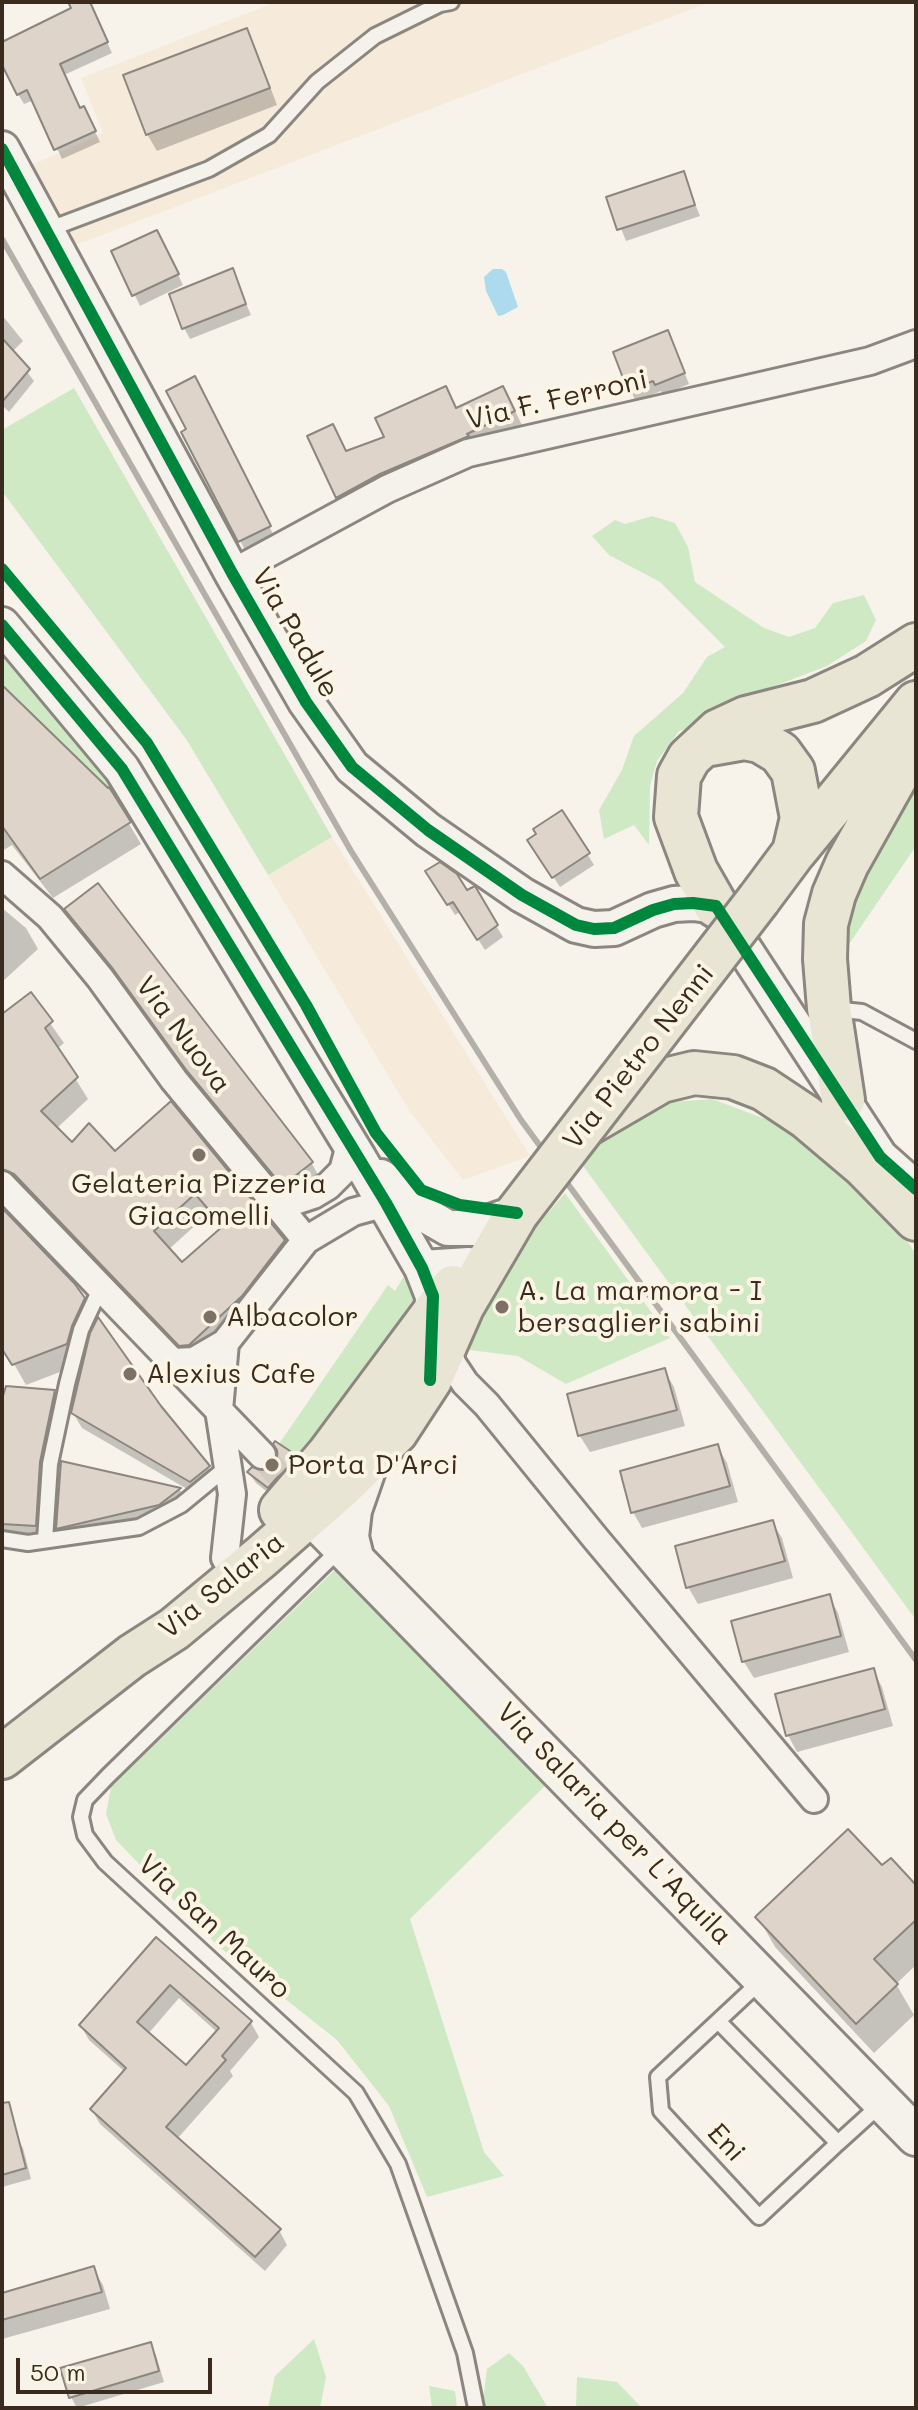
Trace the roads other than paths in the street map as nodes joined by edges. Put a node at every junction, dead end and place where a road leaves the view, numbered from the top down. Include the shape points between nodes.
1 (451, 2) edge
2 (2, 149) edge
3 (45, 230) junction
4 (916, 344) edge
5 (232, 573) junction
6 (2, 625) edge
7 (916, 645) edge
8 (916, 703) edge
9 (916, 741) edge
10 (701, 746) junction
11 (794, 852) junction
12 (2, 876) edge
13 (716, 906) junction
14 (829, 1008) junction
15 (916, 1041) edge
16 (843, 1100) junction
17 (589, 1123) junction
18 (354, 1151) junction
19 (880, 1157) junction
20 (2, 1185) edge
21 (916, 1189) edge
22 (270, 1195) junction
23 (386, 1203) junction
24 (916, 1212) edge
25 (517, 1213) junction
26 (916, 1219) edge
27 (306, 1240) junction
28 (469, 1265) junction
29 (422, 1268) junction
30 (101, 1287) junction
31 (225, 1343) junction
32 (431, 1360) junction
33 (174, 1362) junction
34 (487, 1405) junction
35 (219, 1410) junction
36 (262, 1455) tunnel mouth
37 (370, 1458) junction
38 (226, 1468) junction
39 (289, 1502) junction
40 (2, 1539) edge
41 (45, 1540) junction
42 (348, 1551) junction
43 (225, 1558) junction
44 (132, 1656) junction
45 (2, 1757) edge
46 (814, 1799) dead end
47 (763, 1979) junction
48 (718, 2021) junction
49 (883, 2102) junction
50 (916, 2136) edge
51 (838, 2143) junction
52 (476, 2408) edge

1 - 3 lane via 375,36 317,82 269,135 209,169
2 - 3 street, Via Padule
3 - 5 street, Via Padule
4 - 5 street, Via F. Ferroni via 870,361 468,453 387,489
5 - 13 street, Via Padule via 306,702 352,767 428,830 510,887 576,925 594,929 614,928 674,904
6 - 18 street via 122,769
7 - 10 main road via 827,695 746,718
8 - 11 main road
9 - 14 main road via 834,894 826,924
10 - 11 main road via 744,738 780,753 793,771 799,793 802,818
10 - 13 main road via 679,776 676,817
11 - 17 main road, Via Pietro Nenni, bridge
12 - 22 street, Via Nuova via 50,917
13 - 16 street
14 - 15 lane via 862,1012
14 - 16 main road
16 - 19 street
17 - 25 main road, Via Pietro Nenni, bridge
17 - 26 main road via 661,1081 694,1073 733,1077 764,1089 806,1117
18 - 22 street via 328,1186 302,1200
18 - 23 street
18 - 25 street via 422,1213 448,1228 473,1228
19 - 21 street
19 - 24 street
20 - 30 street
22 - 27 street, Via Nuova
23 - 27 street via 353,1212
23 - 29 street
25 - 28 main road
25 - 32 main road
27 - 31 street
28 - 29 street
28 - 32 main road
29 - 32 street via 433,1296
30 - 33 street
30 - 41 lane via 81,1330 67,1384 50,1464
31 - 33 street via 194,1361
31 - 35 street
32 - 34 street via 453,1365
32 - 34 street via 444,1394
32 - 37 main road via 396,1432
32 - 39 main road
33 - 35 street
34 - 46 street
35 - 36 street
35 - 38 street
37 - 39 main road
37 - 42 main road via 352,1510
38 - 41 lane via 181,1505 139,1527
38 - 43 street via 232,1494
39 - 42 main road, Via Salaria per L'Aquila
39 - 43 main road, Via Salaria
39 - 44 main road, Via Salaria via 174,1629
40 - 41 lane
42 - 47 main road, Via Salaria per L'Aquila
42 - 52 lane, Via San Mauro via 108,1776 85,1800 81,1817 85,1835 105,1862 356,2093 398,2164 465,2353
43 - 44 main road, Via Salaria
44 - 45 main road, Via Salaria
47 - 48 lane
47 - 49 main road, Via Salaria per L'Aquila
48 - 51 lane
48 - 51 lane, Eni via 658,2077 661,2111 759,2217
49 - 50 main road, Via Salaria per L'Aquila
49 - 51 lane

